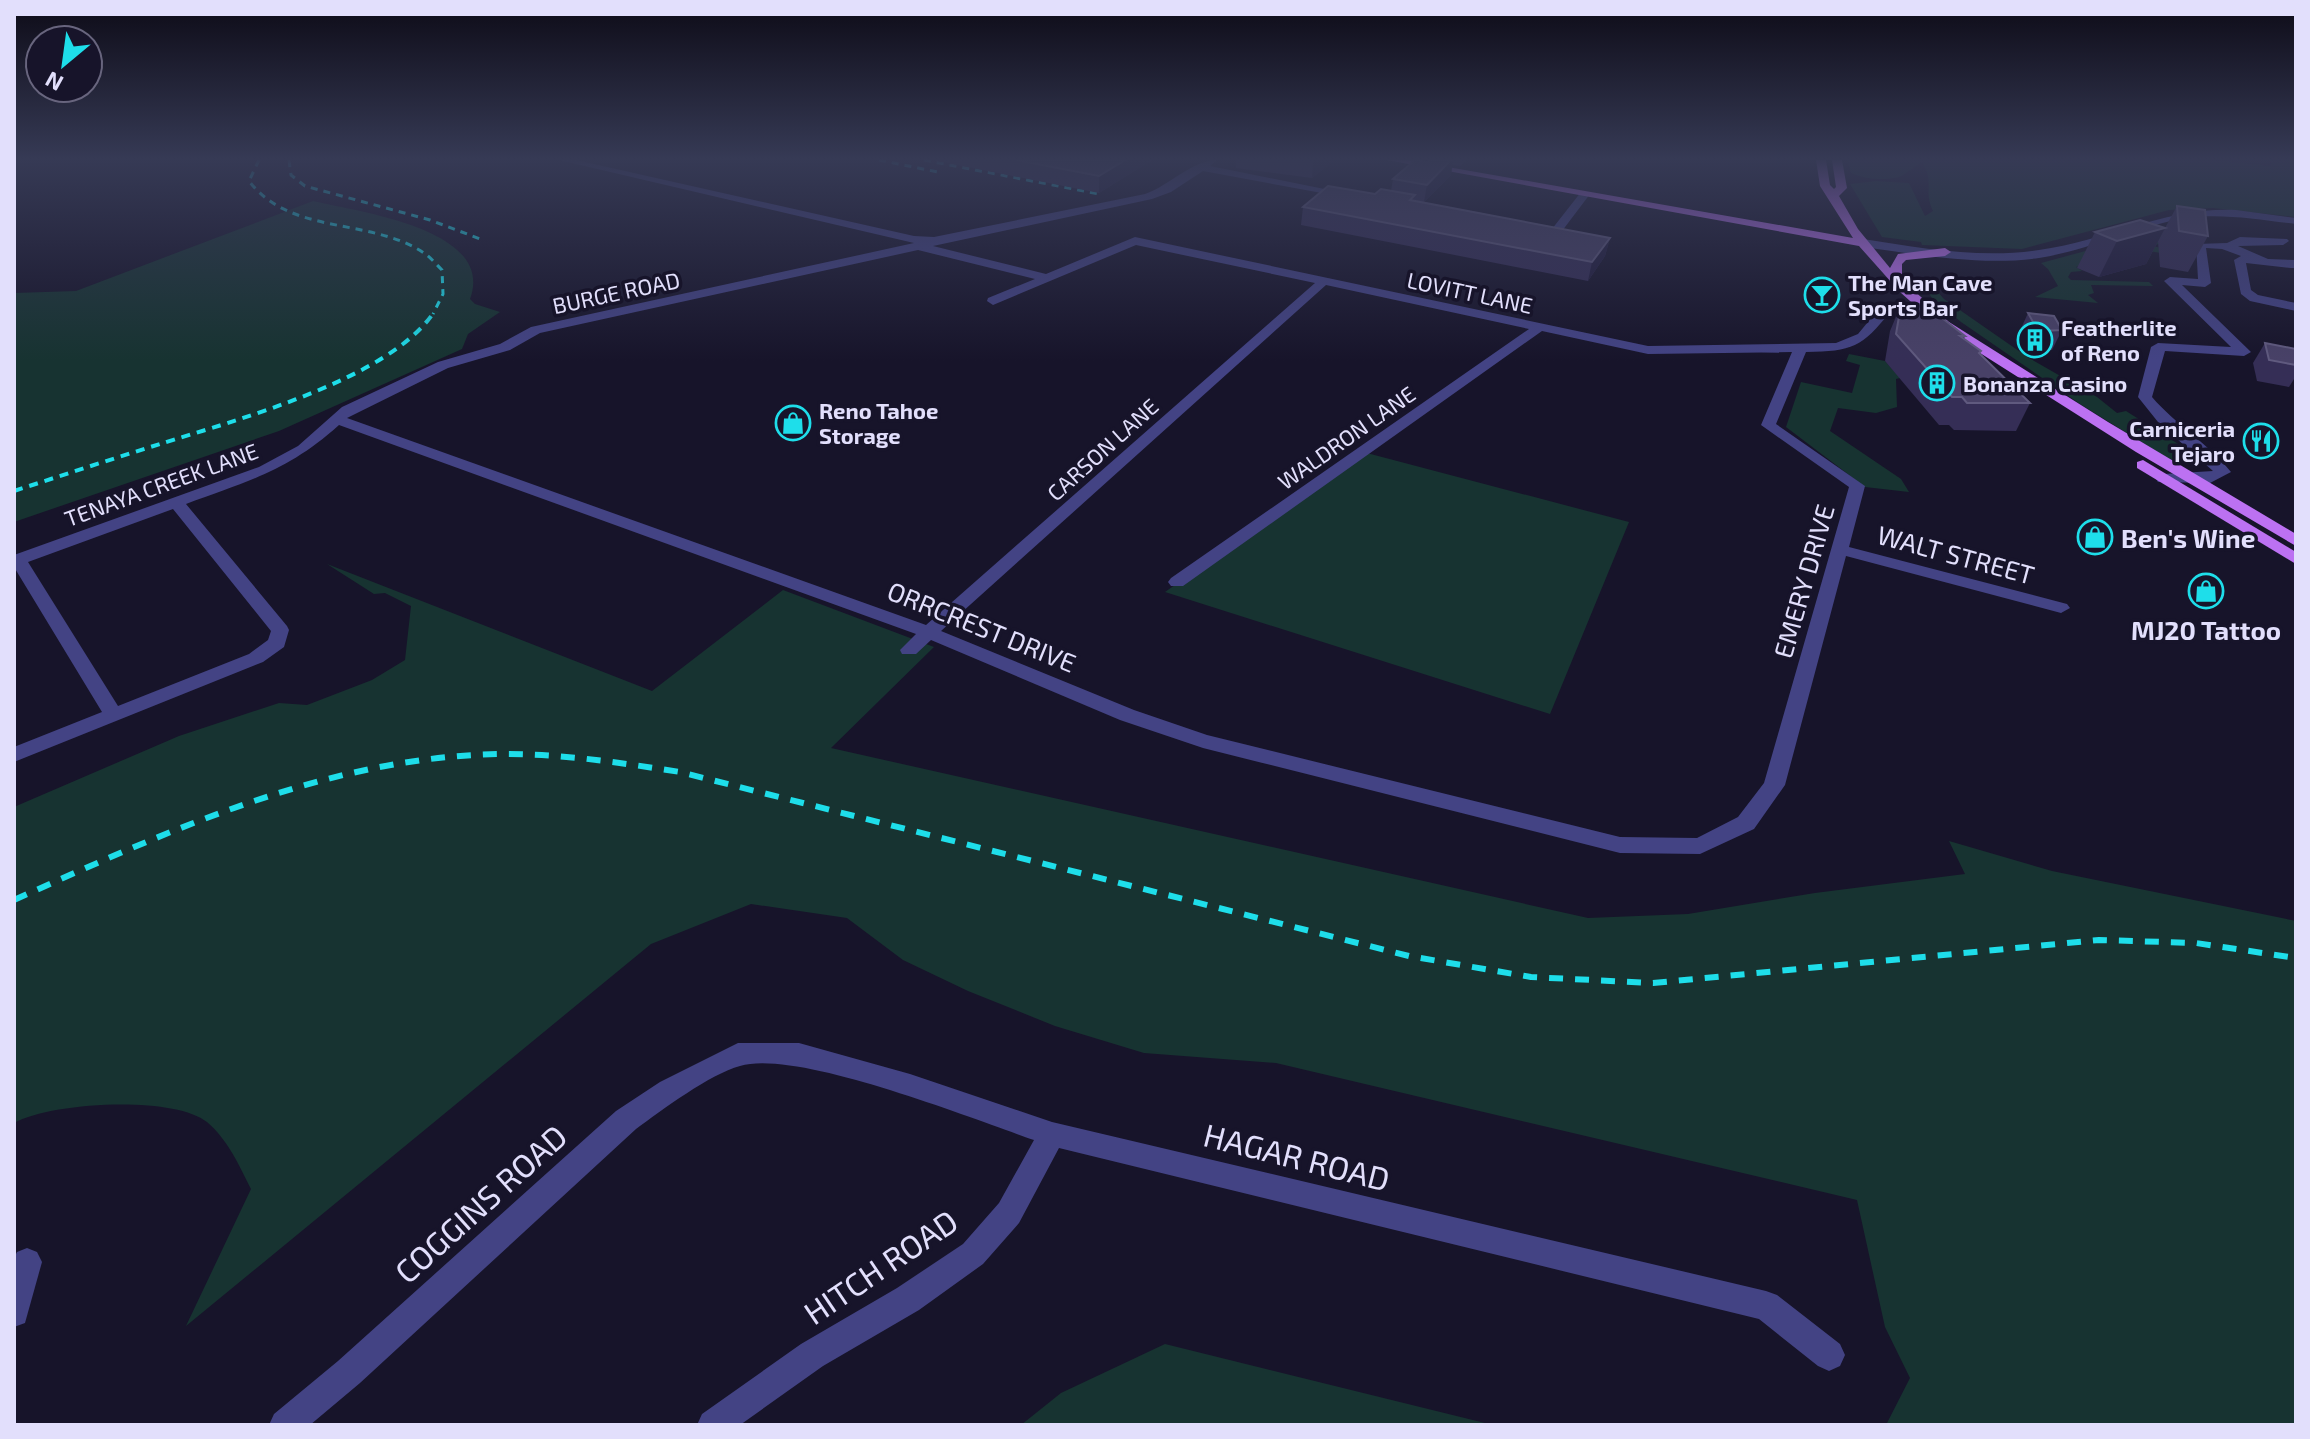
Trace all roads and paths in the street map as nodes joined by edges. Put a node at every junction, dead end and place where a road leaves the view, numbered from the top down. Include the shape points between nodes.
1 (858, 227) edge
2 (1006, 227) edge
3 (1522, 227) edge
4 (1559, 227) edge
5 (1771, 227) edge
6 (1815, 227) edge
7 (1853, 227) edge
8 (2140, 227) edge
9 (1793, 231) junction
10 (946, 240) junction
11 (2283, 241) dead end
12 (1863, 243) junction
13 (2222, 245) junction
14 (922, 247) junction
15 (1945, 252) junction
16 (2254, 258) junction
17 (2296, 264) edge
18 (1046, 278) junction
19 (1324, 281) junction
20 (1896, 281) junction
21 (993, 301) dead end
22 (1919, 303) junction
23 (2296, 307) edge
24 (1540, 327) junction
25 (530, 333) joint
26 (1955, 334) junction
27 (1800, 349) junction
28 (336, 419) junction
29 (2164, 479) junction
30 (2194, 479) junction
31 (177, 504) junction
32 (2296, 541) edge
33 (1838, 549) junction
34 (2296, 559) edge
35 (16, 560) edge
36 (1177, 582) dead end
37 (2061, 608) dead end
38 (927, 632) junction
39 (909, 650) dead end
40 (114, 715) junction
41 (14, 755) edge
42 (1620, 845) joint
43 (738, 1054) joint
44 (1052, 1134) junction
45 (27, 1262) dead end
46 (14, 1312) edge
47 (1829, 1355) dead end
48 (285, 1425) edge
49 (713, 1425) edge

1 - 10 street via 914,240
2 - 10 street
3 - 4 street via 1555,233
5 - 9 main road
6 - 9 main road
7 - 12 main road
8 - 15 street via 2039,254
9 - 12 main road
10 - 14 street, BURGE ROAD
11 - 13 street
12 - 15 street
12 - 20 main road
13 - 16 street
13 - 30 street via 2200,246 2205,283 2170,283 2244,352 2158,347 2145,397 2223,472
14 - 18 street
14 - 25 street, BURGE ROAD
15 - 20 main road via 1902,257 1896,264
16 - 17 street
16 - 23 street via 2240,260 2245,291
18 - 19 street, LOVITT LANE via 1135,241
18 - 21 street
19 - 24 street, LOVITT LANE
19 - 38 street, CARSON LANE
20 - 22 main road
22 - 26 main road
22 - 27 street via 1887,308 1863,337 1848,345
24 - 27 street, LOVITT LANE via 1648,350
24 - 36 street, WALDRON LANE
25 - 28 street, TENAYA CREEK LANE via 505,347 443,365
26 - 29 main road via 1957,343 1994,370
26 - 30 main road
27 - 33 street, EMERY DRIVE via 1768,425 1857,486
28 - 31 street, TENAYA CREEK LANE via 286,460
28 - 38 street, ORRCREST DRIVE
29 - 30 street
29 - 34 main road
30 - 32 main road
31 - 35 street, TENAYA CREEK LANE
31 - 40 street via 280,636 256,658
33 - 37 street, WALT STREET
33 - 42 street, EMERY DRIVE via 1774,785 1765,798 1746,823 1700,846
35 - 40 street
38 - 39 street, CARSON LANE
38 - 42 street, ORRCREST DRIVE via 1203,741
40 - 41 street
43 - 44 street, HAGAR ROAD via 799,1054
43 - 48 street, COGGINS ROAD via 669,1090 626,1120
44 - 47 street, HAGAR ROAD via 1766,1306
44 - 49 street, HITCH ROAD via 1009,1213 973,1254 812,1355
45 - 46 street

